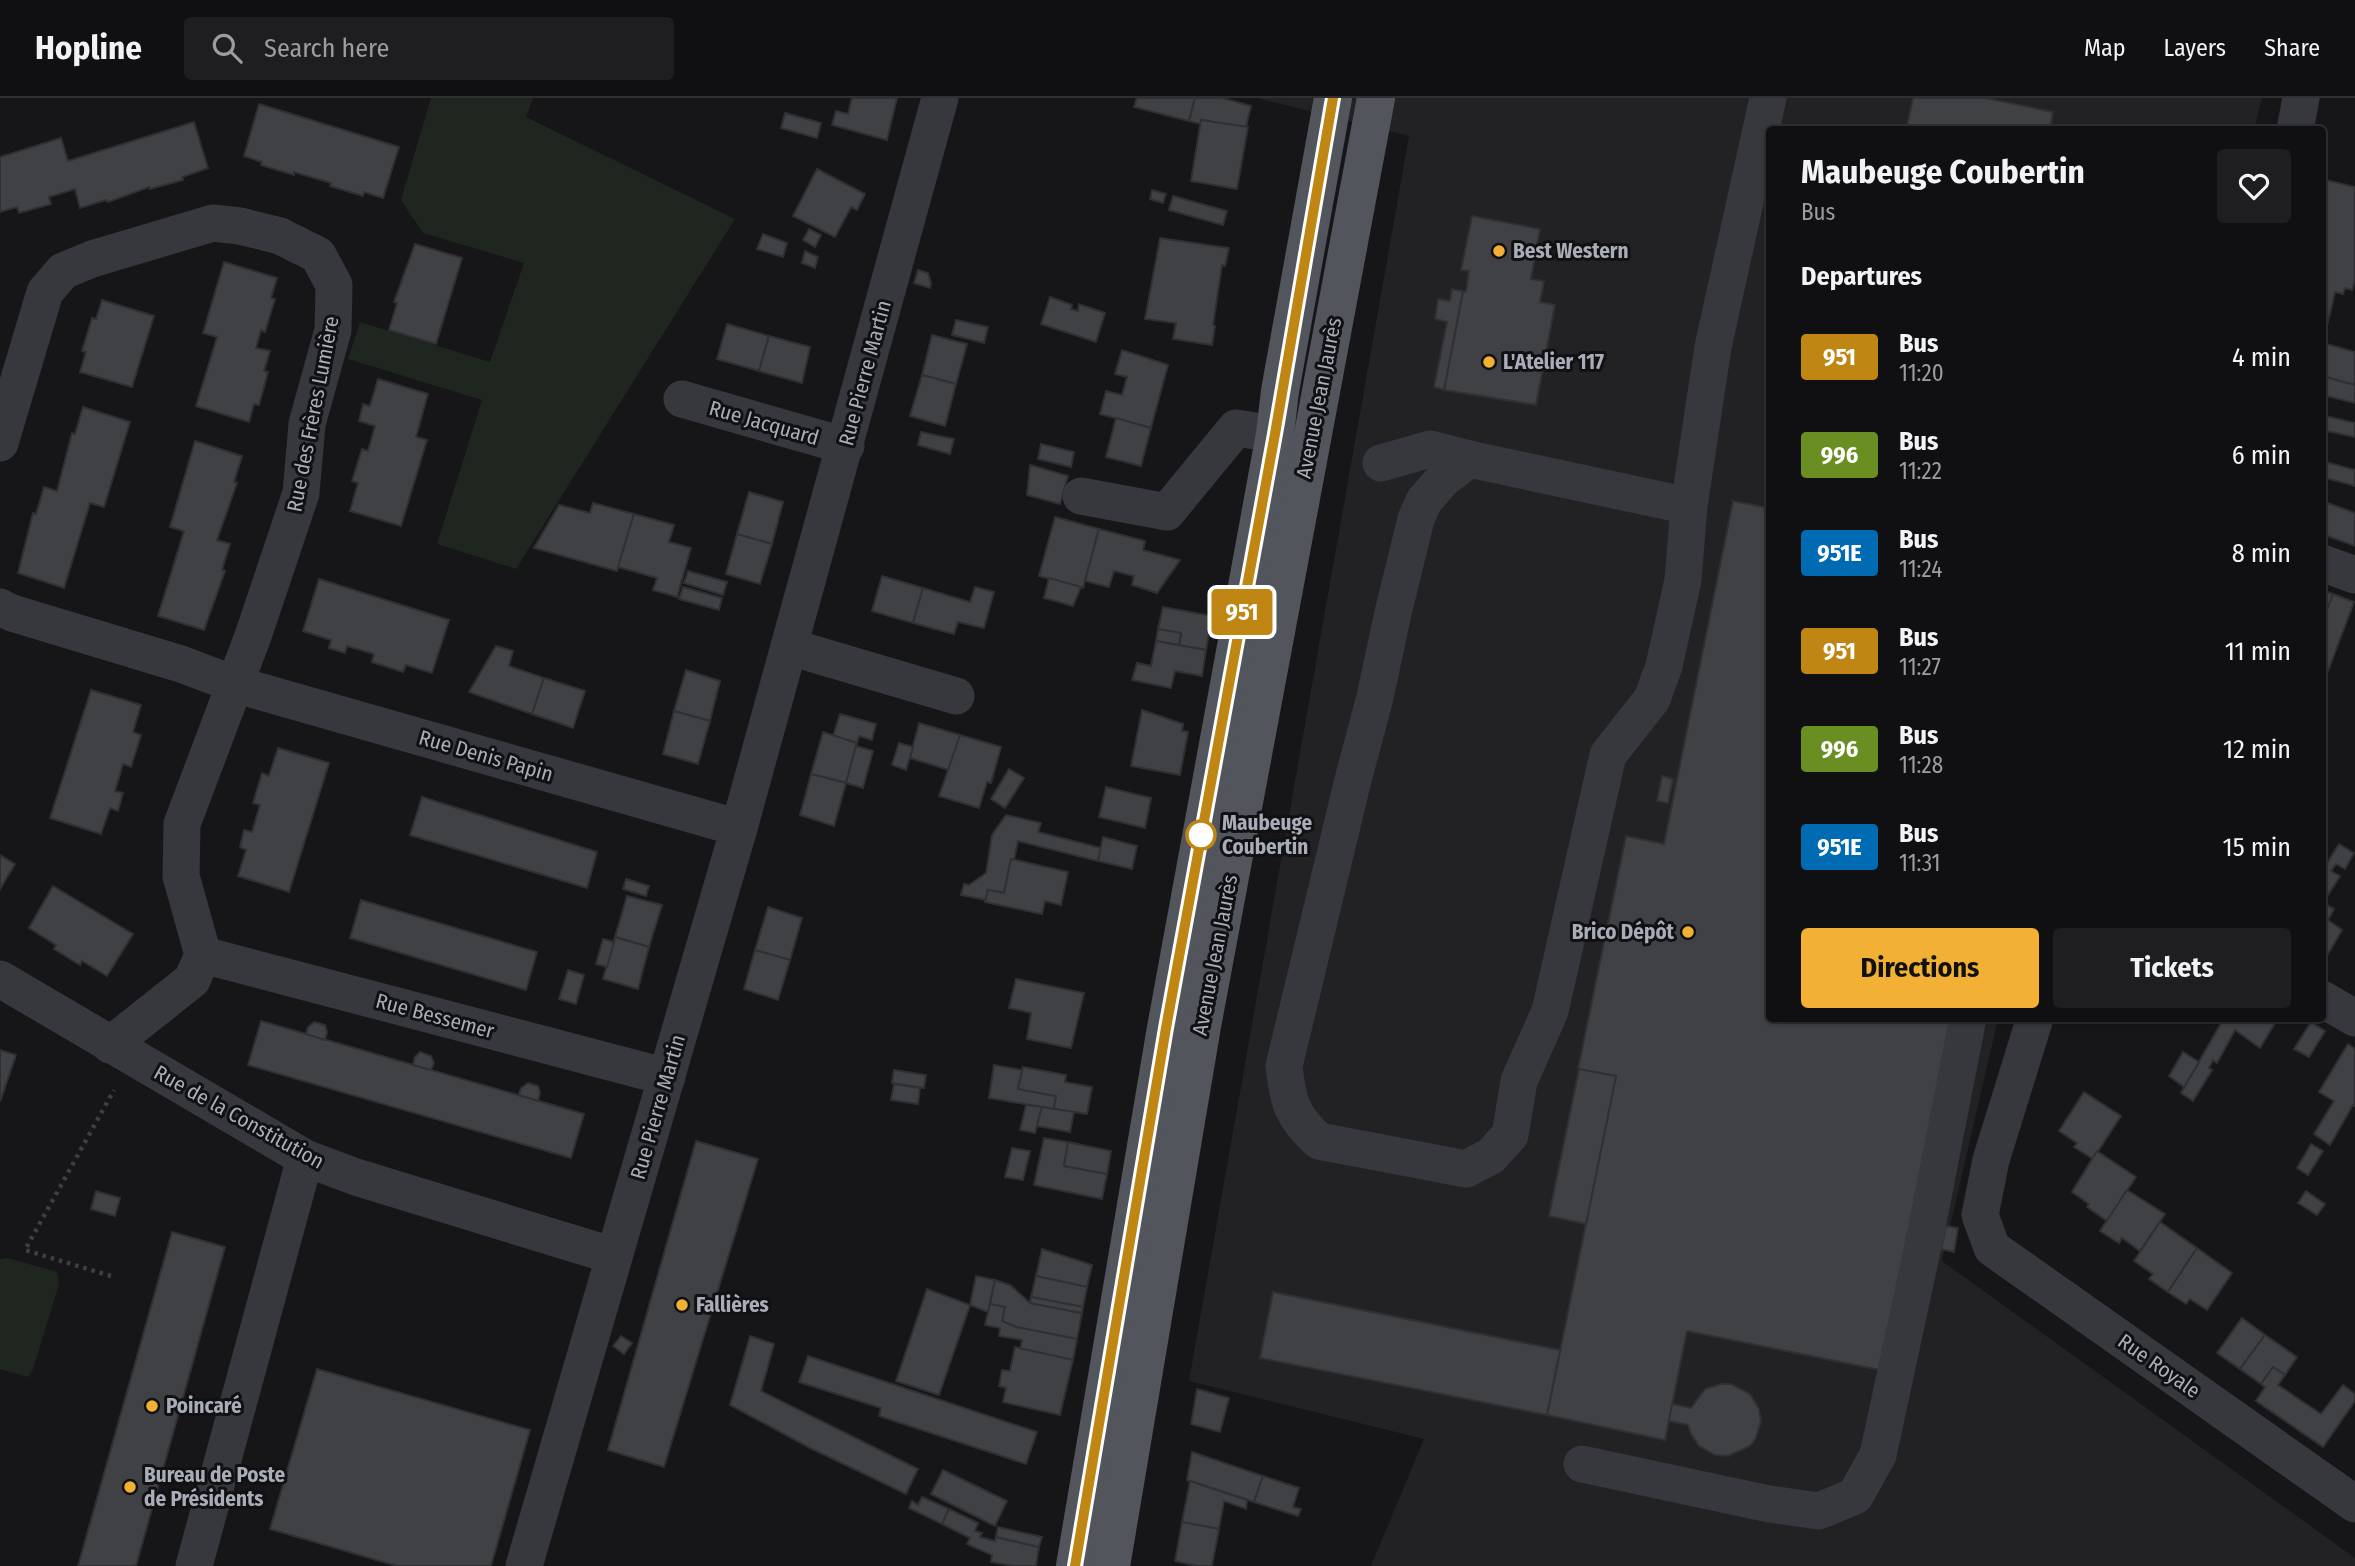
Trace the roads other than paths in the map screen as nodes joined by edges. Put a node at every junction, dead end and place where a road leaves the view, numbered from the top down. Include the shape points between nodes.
1 (940, 98) edge
2 (1333, 98) edge
3 (1376, 98) edge
4 (1768, 98) edge
5 (2301, 98) edge
6 (2295, 126) edge
7 (682, 399) dead end
8 (1275, 434) junction
9 (0, 443) edge
10 (846, 446) junction
11 (1469, 460) junction
12 (1381, 463) dead end
13 (1081, 496) dead end
14 (1689, 506) junction
15 (2326, 564) edge
16 (2355, 575) edge
17 (0, 607) edge
18 (790, 647) junction
19 (234, 684) junction
20 (956, 696) dead end
21 (739, 828) junction
22 (203, 955) junction
23 (0, 979) edge
24 (2326, 1001) edge
25 (2355, 1018) edge
26 (1967, 1022) edge
27 (2034, 1022) edge
28 (121, 1052) junction
29 (667, 1077) junction
30 (305, 1158) junction
31 (614, 1255) junction
32 (1581, 1464) dead end
33 (2355, 1504) edge
34 (194, 1566) edge
35 (524, 1566) edge
36 (1075, 1566) edge
37 (1111, 1566) edge

1 - 10 street, Rue Pierre Martin
2 - 8 main road, Avenue Jean Jaurès
3 - 37 main road, Avenue Jean Jaurès via 1202,1026
4 - 14 street via 1713,347
5 - 6 street
7 - 10 street, Rue Jacquard
8 - 13 street via 1236,428 1167,512
8 - 36 main road, Avenue Jean Jaurès via 1166,1028
9 - 19 street, Rue des Frères Lumière via 45,292 62,271 213,223 280,236 318,255 334,285 333,330 307,424 300,493
10 - 18 street, Rue Pierre Martin
11 - 12 street via 1430,449
11 - 14 street
11 - 14 street via 1443,479 1416,519 1284,1066 1287,1099 1304,1128 1319,1141 1466,1169 1491,1156 1510,1135 1519,1081 1550,1011 1608,755 1652,699 1664,666 1683,580
15 - 16 street
17 - 19 street
18 - 20 street
18 - 21 street, Rue Pierre Martin
19 - 21 street, Rue Denis Papin
19 - 22 street, Rue des Frères Lumière via 182,824 181,876
21 - 29 street, Rue Pierre Martin
22 - 28 street via 192,979
22 - 29 street, Rue Bessemer
23 - 28 street, Rue de la Constitution
24 - 25 street
26 - 32 street via 1878,1455 1856,1496 1819,1511
27 - 33 street, Rue Royale via 1991,1160 1980,1215 1992,1248
28 - 30 street, Rue de la Constitution
29 - 31 street, Rue Pierre Martin
30 - 31 street, Rue de la Constitution
30 - 34 street
31 - 35 street, Rue Pierre Martin

